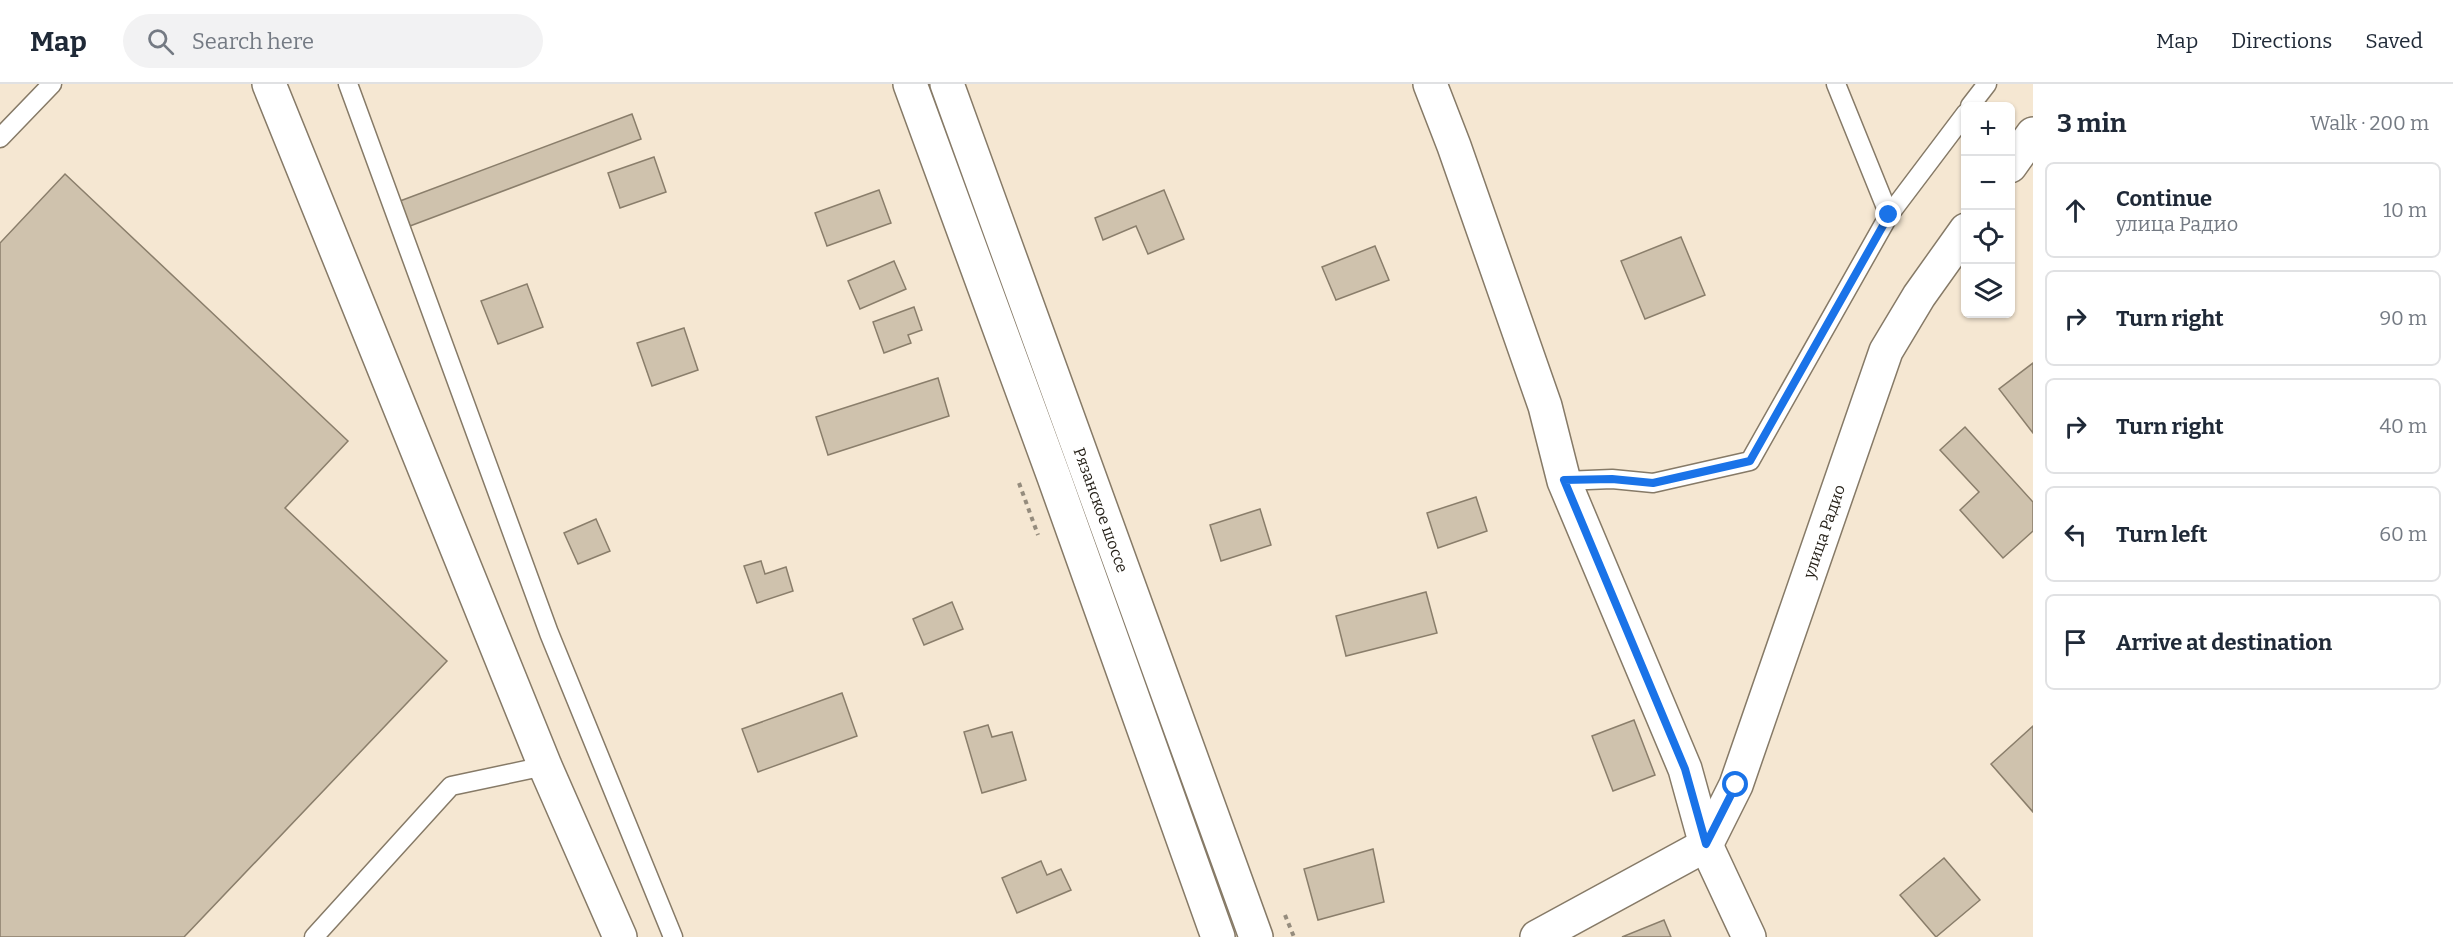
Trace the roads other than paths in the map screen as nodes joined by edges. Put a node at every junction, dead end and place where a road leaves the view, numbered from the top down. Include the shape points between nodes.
1 (52, 84) edge
2 (269, 84) edge
3 (348, 84) edge
4 (910, 84) edge
5 (947, 84) edge
6 (1430, 84) edge
7 (1836, 84) edge
8 (1987, 84) edge
9 (1973, 102) edge
10 (1961, 118) edge
11 (2033, 134) edge
12 (0, 138) edge
13 (2015, 159) edge
14 (1889, 215) junction
15 (1961, 236) edge
16 (1564, 480) junction
17 (545, 766) junction
18 (1706, 844) junction
19 (314, 937) edge
20 (620, 937) edge
21 (673, 937) edge
22 (1218, 937) edge
23 (1256, 937) edge
24 (1537, 937) edge
25 (1749, 937) edge

1 - 12 lane
2 - 17 street
3 - 21 lane via 549,633
4 - 22 street
5 - 23 street, Рязанское шоссе
6 - 16 street via 1545,406
7 - 14 lane
8 - 9 lane
10 - 14 lane
11 - 13 street
14 - 16 lane via 1750,461 1653,483
15 - 18 street, улица Радио via 1886,351 1736,785
16 - 18 street via 1685,769
17 - 19 lane via 451,786
17 - 20 street
18 - 24 street
18 - 25 street

